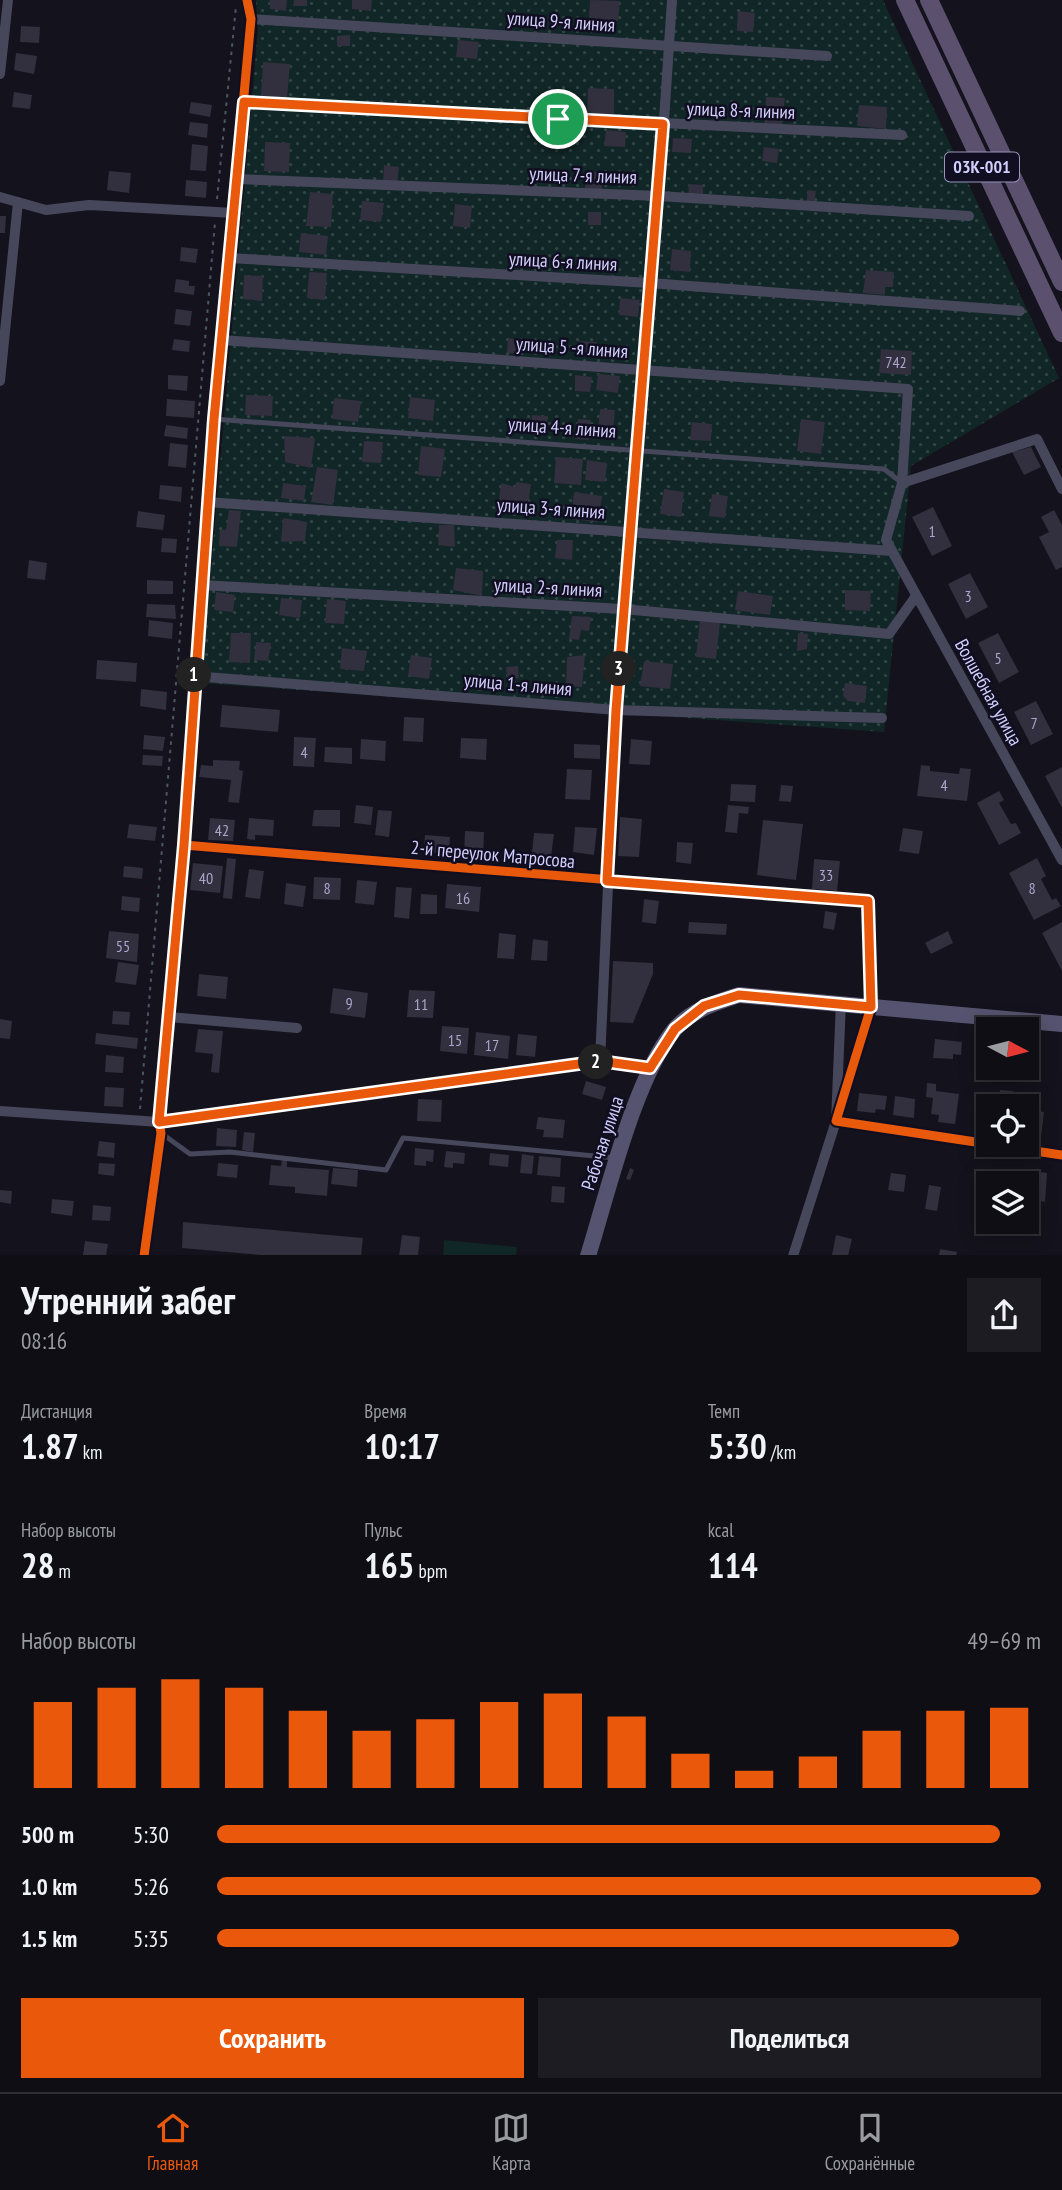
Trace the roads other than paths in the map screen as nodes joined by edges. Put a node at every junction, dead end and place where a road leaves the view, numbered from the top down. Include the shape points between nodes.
1 (8, 0) edge
2 (247, 0) edge
3 (672, 0) edge
4 (905, 0) edge
5 (929, 0) edge
6 (251, 19) junction
7 (669, 46) junction
8 (827, 55) dead end
9 (0, 74) edge
10 (244, 102) junction
11 (663, 124) junction
12 (902, 135) dead end
13 (238, 179) junction
14 (659, 196) junction
15 (0, 197) edge
16 (18, 202) junction
17 (234, 213) junction
18 (969, 216) dead end
19 (229, 258) junction
20 (1062, 282) edge
21 (650, 283) junction
22 (1020, 311) dead end
23 (1062, 333) edge
24 (222, 340) junction
25 (643, 370) junction
26 (0, 381) edge
27 (214, 419) junction
28 (637, 448) junction
29 (902, 483) junction
30 (1062, 489) edge
31 (207, 502) junction
32 (629, 530) junction
33 (892, 551) junction
34 (201, 586) junction
35 (916, 596) junction
36 (623, 609) junction
37 (194, 676) junction
38 (616, 710) junction
39 (882, 718) dead end
40 (184, 845) junction
41 (1062, 860) edge
42 (607, 881) junction
43 (841, 1002) junction
44 (871, 1007) junction
45 (169, 1017) junction
46 (1062, 1024) edge
47 (297, 1028) dead end
48 (600, 1061) junction
49 (650, 1068) junction
50 (0, 1111) edge
51 (836, 1121) junction
52 (160, 1127) junction
53 (1062, 1156) edge
54 (619, 1158) junction
55 (145, 1255) edge
56 (588, 1255) edge
57 (793, 1255) edge

1 - 9 street
2 - 6 street
3 - 7 street
4 - 23 main road, 03К-001
5 - 20 main road, 03К-001
6 - 7 street, улица 9-я линия
6 - 10 street
7 - 8 street, улица 9-я линия
7 - 11 street
10 - 11 street, улица 8-я линия
10 - 13 street
11 - 12 street, улица 8-я линия
11 - 14 street
13 - 14 street, улица 7-я линия
13 - 17 street
14 - 18 street, улица 7-я линия
14 - 21 street
15 - 16 street
16 - 17 street via 46,210 89,205
16 - 26 street
17 - 19 street
19 - 21 street, улица 6-я линия
19 - 24 street
21 - 22 street, улица 6-я линия
21 - 25 street
24 - 25 street, улица 5 -я линия
24 - 27 street
25 - 28 street
25 - 29 street, улица 5 -я линия via 908,389
27 - 28 lane, улица 4-я линия
27 - 31 street
28 - 29 lane, улица 4-я линия via 884,468
28 - 32 street
29 - 30 street via 1037,439
29 - 33 street, Волшебная улица via 886,540
31 - 32 street, улица 3-я линия
31 - 34 street
32 - 33 street, улица 3-я линия
32 - 36 street
33 - 35 street, Волшебная улица
34 - 36 street, улица 2-я линия
34 - 37 street
35 - 36 street, улица 2-я линия via 889,634
35 - 41 street, Волшебная улица
36 - 38 street
37 - 38 street, улица 1-я линия
37 - 40 street
38 - 39 street, улица 1-я линия
38 - 42 street
40 - 42 street, 2-й переулок Матросова
40 - 45 street
42 - 44 street, 2-й переулок Матросова via 868,901
42 - 48 street
43 - 44 main road, Рабочая улица
43 - 49 main road, Рабочая улица via 739,995 704,1006 675,1029
43 - 51 street
44 - 46 main road, Рабочая улица
44 - 51 street, 2-й переулок Матросова
45 - 47 street
45 - 52 street
48 - 49 street
48 - 52 street
49 - 54 main road, Рабочая улица
50 - 52 street
51 - 53 street
51 - 57 street
52 - 54 lane via 190,1154 230,1152 386,1170 403,1138
52 - 55 street
54 - 56 main road, Рабочая улица

